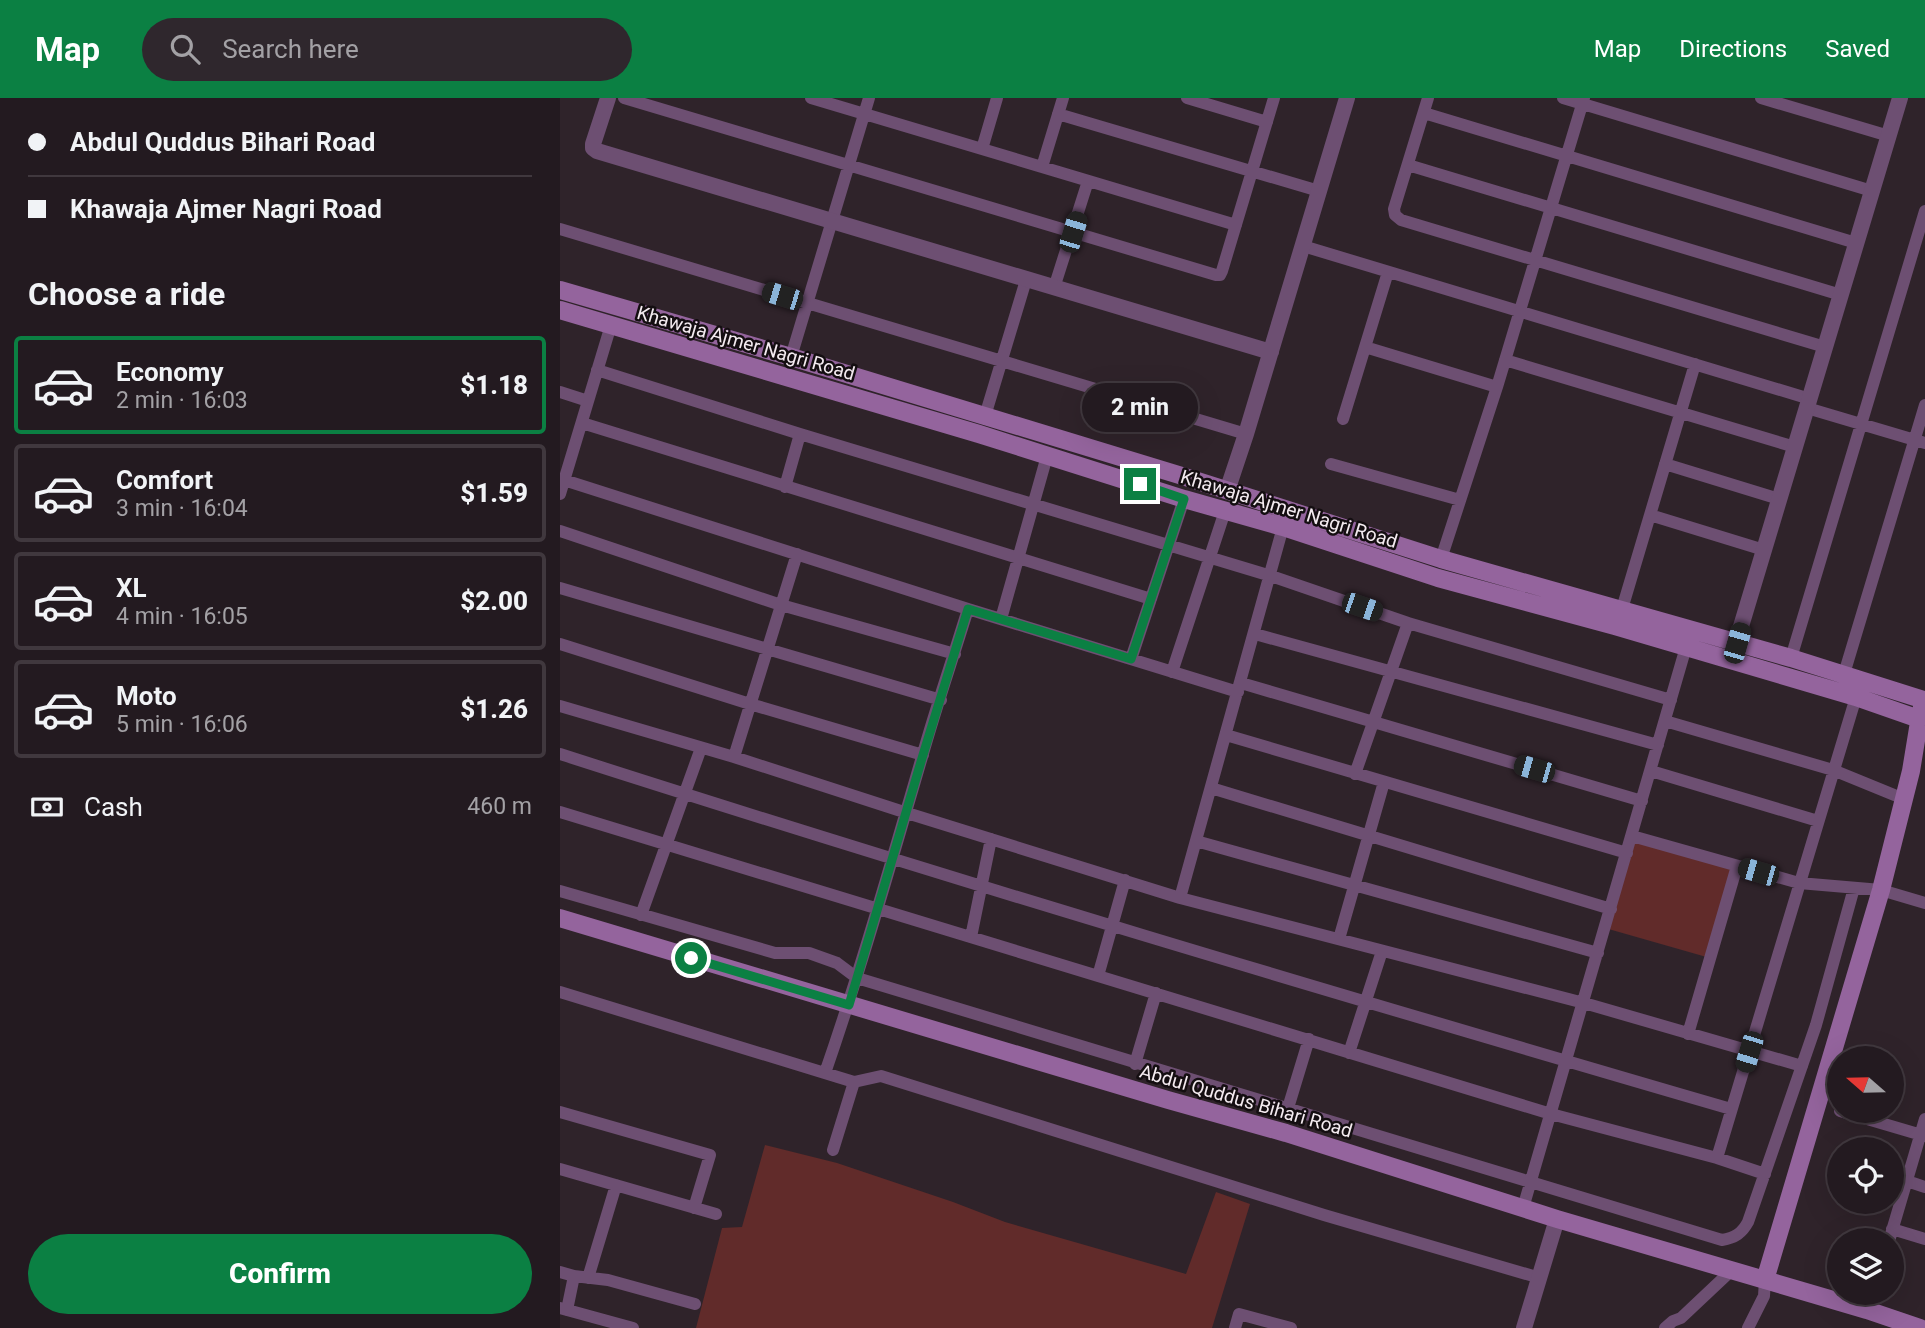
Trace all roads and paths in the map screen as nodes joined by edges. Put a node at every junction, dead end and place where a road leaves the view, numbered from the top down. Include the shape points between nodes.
1 (608, 98) edge
2 (624, 98) edge
3 (811, 98) edge
4 (869, 98) edge
5 (998, 98) edge
6 (1063, 98) edge
7 (1186, 98) edge
8 (1274, 98) edge
9 (1347, 98) edge
10 (1428, 98) edge
11 (1563, 98) edge
12 (1761, 98) edge
13 (1900, 98) edge
14 (1583, 101) edge
15 (1424, 113) junction
16 (864, 114) junction
17 (1058, 114) junction
18 (1267, 122) junction
19 (1889, 136) junction
20 (982, 149) junction
21 (1566, 156) junction
22 (849, 165) junction
23 (1408, 165) junction
24 (1042, 167) junction
25 (1252, 172) junction
26 (1088, 181) junction
27 (1319, 191) junction
28 (1872, 191) junction
29 (1550, 208) junction
30 (1925, 211) edge
31 (832, 221) junction
32 (1236, 225) junction
33 (560, 229) edge
34 (1073, 232) junction
35 (1856, 243) junction
36 (1303, 246) junction
37 (1535, 260) junction
38 (1388, 272) junction
39 (1026, 279) junction
40 (1054, 288) junction
41 (560, 290) edge
42 (1841, 295) junction
43 (807, 303) junction
44 (560, 310) edge
45 (1520, 311) junction
46 (611, 325) junction
47 (1365, 347) junction
48 (1825, 347) junction
49 (1271, 352) junction
50 (791, 357) junction
51 (1505, 360) junction
52 (1002, 362) junction
53 (1695, 364) junction
54 (597, 370) junction
55 (1497, 387) junction
56 (560, 392) edge
57 (588, 401) junction
58 (1808, 403) junction
59 (1925, 405) edge
60 (1681, 413) junction
61 (985, 416) junction
62 (1343, 419) dead end
63 (582, 423) junction
64 (1861, 424) junction
65 (800, 434) junction
66 (1246, 434) junction
67 (1920, 442) edge
68 (1795, 447) junction
69 (567, 448) edge
70 (1101, 452) junction
71 (1047, 456) junction
72 (1331, 464) dead end
73 (1665, 464) junction
74 (1095, 470) junction
75 (564, 480) junction
76 (785, 487) junction
77 (1227, 491) junction
78 (560, 494) edge
79 (1184, 499) junction
80 (1779, 499) junction
81 (1460, 500) junction
82 (1033, 504) junction
83 (1225, 511) junction
84 (1650, 515) junction
85 (1330, 523) junction
86 (1283, 527) junction
87 (560, 531) edge
88 (1324, 541) junction
89 (1169, 545) junction
90 (1764, 550) junction
91 (797, 554) junction
92 (1018, 558) junction
93 (1210, 558) junction
94 (1441, 559) junction
95 (1270, 576) junction
96 (560, 588) edge
97 (1151, 600) junction
98 (781, 605) junction
99 (968, 609) junction
100 (1622, 609) junction
101 (1001, 619) junction
102 (1408, 623) junction
103 (1255, 634) junction
104 (1737, 643) junction
105 (560, 644) edge
106 (1686, 647) junction
107 (767, 650) junction
108 (954, 654) junction
109 (1791, 658) junction
110 (1131, 659) junction
111 (1172, 672) junction
112 (1391, 672) junction
113 (1844, 674) junction
114 (1239, 687) junction
115 (1856, 697) junction
116 (1925, 699) edge
117 (941, 700) junction
118 (1671, 700) junction
119 (750, 704) junction
120 (560, 706) edge
121 (1922, 720) edge
122 (1665, 721) junction
123 (1373, 722) junction
124 (1226, 735) junction
125 (1925, 742) edge
126 (1658, 746) junction
127 (701, 748) junction
128 (560, 754) edge
129 (923, 755) junction
130 (734, 757) junction
131 (1833, 770) junction
132 (1651, 771) junction
133 (1911, 771) junction
134 (1355, 774) junction
135 (1384, 782) junction
136 (1211, 788) junction
137 (685, 794) junction
138 (1904, 799) junction
139 (1642, 801) junction
140 (560, 812) edge
141 (907, 813) junction
142 (1818, 821) junction
143 (1368, 835) junction
144 (1632, 836) junction
145 (990, 839) junction
146 (1196, 841) junction
147 (667, 846) junction
148 (1627, 853) junction
149 (893, 860) junction
150 (1737, 866) junction
151 (1125, 880) junction
152 (1799, 883) junction
153 (1354, 885) junction
154 (982, 886) junction
155 (1854, 888) junction
156 (1881, 890) junction
157 (560, 891) edge
158 (1180, 898) junction
159 (1925, 903) edge
160 (878, 909) junction
161 (1611, 909) junction
162 (641, 915) junction
163 (560, 918) edge
164 (1113, 926) junction
165 (971, 937) junction
166 (1339, 939) junction
167 (1382, 951) junction
168 (1598, 953) junction
169 (1098, 976) junction
170 (857, 978) junction
171 (560, 992) edge
172 (1156, 993) junction
173 (1366, 1002) junction
174 (1584, 1003) junction
175 (849, 1005) junction
176 (1688, 1034) junction
177 (1309, 1039) junction
178 (1749, 1052) junction
179 (1349, 1053) junction
180 (1567, 1061) junction
181 (1135, 1064) junction
182 (1802, 1066) junction
183 (825, 1073) junction
184 (854, 1082) junction
185 (1817, 1105) junction
186 (1288, 1108) junction
187 (1827, 1108) edge
188 (1731, 1110) junction
189 (560, 1112) edge
190 (1551, 1114) junction
191 (1925, 1119) edge
192 (1885, 1124) edge
193 (1923, 1135) edge
194 (833, 1150) dead end
195 (1717, 1158) junction
196 (560, 1169) edge
197 (1765, 1174) junction
198 (1907, 1181) junction
199 (1531, 1182) junction
200 (616, 1185) junction
201 (1925, 1187) edge
202 (694, 1208) junction
203 (1523, 1208) junction
204 (716, 1214) dead end
205 (1557, 1219) junction
206 (1893, 1228) edge
207 (1904, 1237) edge
208 (1925, 1240) edge
209 (1732, 1270) junction
210 (560, 1272) edge
211 (574, 1276) junction
212 (588, 1278) junction
213 (1539, 1278) junction
214 (1765, 1280) junction
215 (1827, 1293) edge
216 (695, 1304) dead end
217 (1875, 1305) edge
218 (564, 1309) edge
219 (633, 1328) edge
220 (1234, 1328) edge
221 (1291, 1328) edge
222 (1524, 1328) edge
223 (1665, 1328) edge
224 (1748, 1328) edge
225 (1917, 1328) edge

1 - 31 street via 593,144 597,152
2 - 22 street
3 - 16 street
4 - 16 street
5 - 20 street
6 - 17 street
7 - 18 street
8 - 18 street
9 - 27 street
10 - 15 street
11 - 14 street
12 - 19 street
13 - 19 street
14 - 21 street
14 - 28 street
15 - 21 street
15 - 23 street
16 - 20 street
16 - 22 street
17 - 24 street
17 - 25 street
18 - 25 street
19 - 28 street
20 - 24 street
21 - 29 street
21 - 35 street
22 - 31 street
22 - 34 street
23 - 29 street
23 - 37 street via 1394,209 1401,220
24 - 26 street
25 - 27 street
25 - 32 street
26 - 32 street
26 - 34 street
27 - 36 street
28 - 35 street
29 - 37 street
29 - 42 street
30 - 64 street
31 - 39 street
31 - 43 street
32 - 34 street via 1220,275
33 - 43 street
34 - 40 street
35 - 42 street
36 - 38 street
36 - 49 street
37 - 45 street
37 - 48 street
38 - 45 street
38 - 47 street
39 - 40 street
39 - 52 street
40 - 49 street
41 - 50 main road, Khawaja Ajmer Nagri Road
42 - 48 street
43 - 50 street
43 - 52 street
44 - 46 main road, Khawaja Ajmer Nagri Road
45 - 51 street
45 - 53 street
46 - 54 street
46 - 71 main road, Khawaja Ajmer Nagri Road
47 - 55 street
47 - 62 street
48 - 58 street
49 - 66 street
50 - 61 main road, Khawaja Ajmer Nagri Road
51 - 55 street
51 - 60 street
52 - 61 street
52 - 66 street
53 - 58 street
53 - 60 street
54 - 57 street
54 - 65 street
55 - 81 street
56 - 57 street
57 - 63 street
58 - 64 street
58 - 68 street
59 - 67 street
60 - 68 street
60 - 73 street
61 - 70 main road, Khawaja Ajmer Nagri Road
63 - 69 street
63 - 76 street
64 - 67 street
64 - 109 street
65 - 76 street
65 - 82 street
66 - 77 street
67 - 113 street
68 - 80 street
69 - 75 street
70 - 74 main road
70 - 77 main road, Khawaja Ajmer Nagri Road
71 - 74 main road, Khawaja Ajmer Nagri Road
71 - 82 street
72 - 81 street
73 - 80 street
73 - 84 street
74 - 79 main road, Khawaja Ajmer Nagri Road
75 - 78 street
75 - 91 street
76 - 92 street
77 - 85 main road, Khawaja Ajmer Nagri Road
79 - 83 main road, Khawaja Ajmer Nagri Road
79 - 89 street
80 - 90 street
81 - 94 street
82 - 89 street
82 - 92 street
83 - 86 main road, Khawaja Ajmer Nagri Road
83 - 93 street
84 - 90 street
84 - 100 street
85 - 88 main road
85 - 94 main road, Khawaja Ajmer Nagri Road
86 - 88 main road, Khawaja Ajmer Nagri Road
86 - 95 street
87 - 98 street
88 - 106 main road, Khawaja Ajmer Nagri Road
89 - 93 street
89 - 97 street
90 - 104 street
91 - 98 street
91 - 99 street
92 - 97 street
92 - 101 street
93 - 95 street
93 - 111 street
94 - 100 main road, Khawaja Ajmer Nagri Road
95 - 102 street
95 - 103 street
96 - 107 street
97 - 110 street
98 - 107 street
98 - 108 street
99 - 101 street
99 - 108 street
100 - 104 main road, Khawaja Ajmer Nagri Road
101 - 110 street
102 - 112 street
102 - 118 street
103 - 112 street
103 - 114 street
104 - 109 main road, Khawaja Ajmer Nagri Road
105 - 119 street
106 - 115 main road, Khawaja Ajmer Nagri Road
106 - 118 street
107 - 117 street
107 - 119 street
108 - 117 street
109 - 113 main road, Khawaja Ajmer Nagri Road
110 - 111 street
111 - 114 street
112 - 123 street
112 - 126 street
113 - 116 main road, Khawaja Ajmer Nagri Road
114 - 123 street
114 - 124 street
115 - 121 main road, Khawaja Ajmer Nagri Road
115 - 131 street
116 - 121 main road
117 - 129 street
118 - 122 street
119 - 129 street
119 - 130 street
120 - 127 street
121 - 133 main road
122 - 126 street
122 - 131 street
123 - 134 street
123 - 139 street
124 - 134 street
124 - 136 street
125 - 133 main road
126 - 132 street
127 - 130 street
127 - 137 street
128 - 137 street
129 - 141 street
130 - 141 street
131 - 138 street
131 - 142 street
132 - 139 street
132 - 142 street
133 - 138 main road
134 - 135 street
135 - 143 street
135 - 148 street
136 - 143 street
136 - 146 street
137 - 147 street
137 - 149 street
138 - 156 main road
139 - 144 street
140 - 147 street
141 - 145 street
141 - 149 street
142 - 152 street
143 - 153 street
143 - 161 street
144 - 148 street
144 - 150 street
145 - 151 street
145 - 154 street
146 - 153 street
146 - 158 street
147 - 160 street
147 - 162 street
148 - 161 street
149 - 154 street
149 - 160 street
150 - 152 street
150 - 176 street
151 - 158 street
151 - 164 street
152 - 155 street
152 - 178 street
153 - 166 street
153 - 168 street
154 - 164 street
154 - 165 street
155 - 156 street
155 - 182 street
156 - 159 street
156 - 185 main road
157 - 162 street
158 - 166 street
160 - 165 street
160 - 170 street
161 - 168 street
162 - 170 street via 775,953 809,953 837,963
163 - 175 main road, Abdul Quddus Bihari Road
164 - 169 street
164 - 173 street
165 - 169 street
166 - 167 street
167 - 173 street
167 - 174 street
168 - 174 street
169 - 172 street
170 - 175 street
170 - 181 street
171 - 183 street
172 - 177 street
172 - 181 street
173 - 179 street
173 - 180 street
174 - 176 street
174 - 180 street
175 - 183 street
175 - 203 main road, Abdul Quddus Bihari Road
176 - 178 street
177 - 179 street
177 - 186 street
178 - 182 street
178 - 188 street
179 - 190 street
180 - 188 street
180 - 190 street
181 - 186 street
182 - 197 street
183 - 184 street
184 - 194 street
184 - 213 street via 881,1076
185 - 187 street
185 - 214 main road
186 - 199 street
188 - 195 street
189 - 202 street via 710,1155
190 - 195 street
190 - 199 street
191 - 193 street
192 - 193 street
193 - 198 street
195 - 197 street
196 - 200 street
197 - 199 street via 1742,1232 1722,1240
198 - 201 street
198 - 206 street
199 - 203 street
200 - 202 street
200 - 212 street
202 - 204 street
203 - 205 main road, Abdul Quddus Bihari Road
205 - 209 main road, Abdul Quddus Bihari Road
205 - 213 street
207 - 208 street
209 - 214 main road, Abdul Quddus Bihari Road
209 - 223 street
210 - 211 street
211 - 212 street
211 - 218 street
212 - 216 street
213 - 222 street
214 - 215 main road, Abdul Quddus Bihari Road
214 - 224 street via 1764,1296
217 - 225 main road, Abdul Quddus Bihari Road
218 - 219 street
220 - 221 street via 1239,1314

